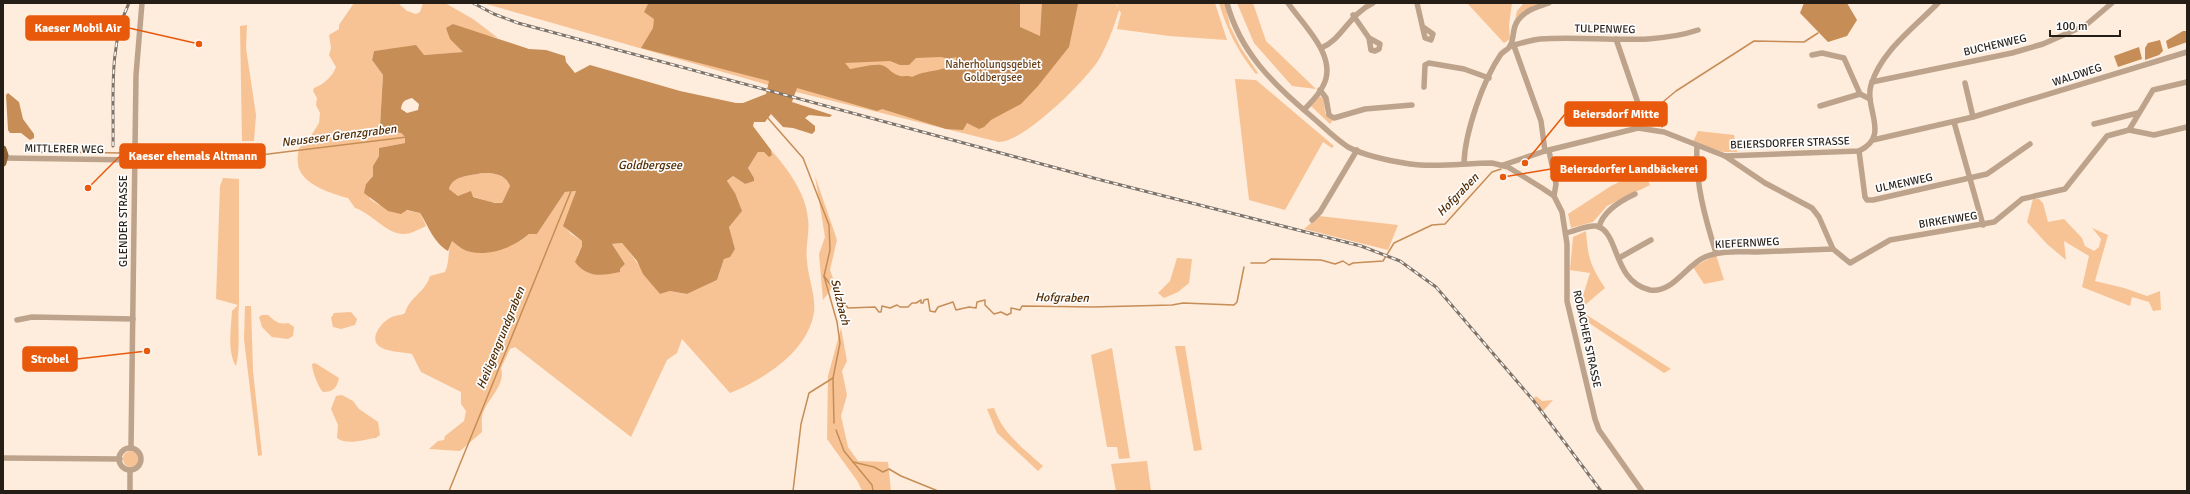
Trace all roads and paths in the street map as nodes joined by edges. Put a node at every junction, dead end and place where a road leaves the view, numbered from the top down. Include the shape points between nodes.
1 (142, 3) edge
2 (1227, 3) edge
3 (1288, 3) edge
4 (1372, 3) edge
5 (1417, 3) edge
6 (1549, 3) edge
7 (1938, 3) edge
8 (2112, 3) edge
9 (1353, 15) junction
10 (1424, 27) dead end
11 (1698, 30) dead end
12 (1369, 38) dead end
13 (1616, 39) junction
14 (1512, 46) junction
15 (1321, 48) junction
16 (2187, 52) edge
17 (1812, 55) dead end
18 (1489, 78) junction
19 (1872, 82) junction
20 (2187, 82) edge
21 (1965, 83) dead end
22 (1424, 87) dead end
23 (1320, 90) junction
24 (1860, 94) junction
25 (1870, 99) junction
26 (1412, 105) dead end
27 (1820, 106) dead end
28 (1304, 110) junction
29 (2138, 113) junction
30 (1973, 117) junction
31 (1954, 122) junction
32 (2094, 124) dead end
33 (2187, 127) edge
34 (1638, 128) junction
35 (2129, 130) junction
36 (1873, 140) junction
37 (2030, 144) dead end
38 (1697, 146) junction
39 (3, 149) edge
40 (1357, 150) junction
41 (1547, 151) junction
42 (1859, 151) junction
43 (1725, 156) junction
44 (134, 160) junction
45 (4, 161) edge
46 (1464, 163) junction
47 (1503, 165) junction
48 (1970, 180) junction
49 (1635, 194) dead end
50 (1554, 196) junction
51 (1312, 220) dead end
52 (1982, 225) junction
53 (1599, 227) junction
54 (1566, 233) junction
55 (1651, 240) dead end
56 (1833, 249) junction
57 (1716, 253) junction
58 (1619, 258) junction
59 (133, 319) junction
60 (17, 320) dead end
61 (131, 448) junction
62 (3, 458) edge
63 (120, 459) junction
64 (130, 470) junction
65 (130, 491) edge
66 (1642, 491) edge

1 - 44 street, GLENDER STRASSE via 136,56
2 - 28 street via 1243,43 1271,80
3 - 15 street
4 - 9 street
5 - 10 street
6 - 14 street via 1530,9 1518,19 1512,34
7 - 19 street via 1892,50
8 - 19 street, BUCHENWEG via 2086,25 2043,44 2012,53
9 - 12 street
9 - 15 street via 1337,37
11 - 13 street, TULPENWEG via 1651,39
13 - 14 street, TULPENWEG via 1539,40
13 - 34 street via 1639,106
14 - 18 street via 1501,55
14 - 41 street via 1541,121
15 - 23 street via 1327,65 1325,82
16 - 30 street, WALDWEG
17 - 24 street via 1822,53 1844,58
18 - 22 street via 1429,63 1425,65
18 - 46 street via 1477,108
19 - 25 street
20 - 29 street via 2156,89
21 - 30 street
23 - 26 street via 1326,98 1329,115 1334,118 1365,109
23 - 28 street
24 - 25 street
24 - 27 street
25 - 36 street via 1875,126
28 - 40 street via 1338,139
29 - 32 street
29 - 35 street
30 - 31 street, WALDWEG
31 - 36 street, WALDWEG
31 - 48 street
33 - 35 street, BIRKENWEG via 2154,135
34 - 38 street, BEIERSDORFER STRASSE via 1664,132
34 - 41 street, BEIERSDORFER STRASSE
35 - 52 street, BIRKENWEG via 2115,132 2104,138 2065,189 2022,199 1998,220
36 - 42 street, BEIERSDORFER STRASSE
37 - 48 street, ULMENWEG via 1993,172
38 - 43 street, BEIERSDORFER STRASSE
38 - 57 street via 1699,184
39 - 45 main road
40 - 46 street via 1416,165
40 - 51 street via 1320,212
41 - 47 street, BEIERSDORFER STRASSE
41 - 50 street via 1556,184
42 - 43 street, BEIERSDORFER STRASSE
42 - 48 street, ULMENWEG via 1862,184 1867,200
43 - 56 street, BIRKENWEG via 1764,183 1812,208 1819,217
44 - 45 street, MITTLERER WEG via 17,158
44 - 59 street, GLENDER STRASSE
46 - 47 street
47 - 50 street
48 - 52 street
49 - 53 street via 1602,216
50 - 54 street, RODACHER STRASSE via 1562,212
52 - 56 street, BIRKENWEG via 1897,238 1883,243 1850,263
53 - 54 street via 1588,226
53 - 58 street, KIEFERNWEG via 1606,233
54 - 66 street, RODACHER STRASSE via 1567,301 1590,401 1599,430
55 - 58 street
56 - 57 street, KIEFERNWEG
57 - 58 street, KIEFERNWEG via 1689,266 1670,286 1651,290 1632,282 1624,273
59 - 60 street via 32,317
59 - 61 street, GLENDER STRASSE
61 - 63 street via 122,451
61 - 64 street via 139,452 141,462 139,466
62 - 63 street
63 - 64 street via 125,468
64 - 65 street

